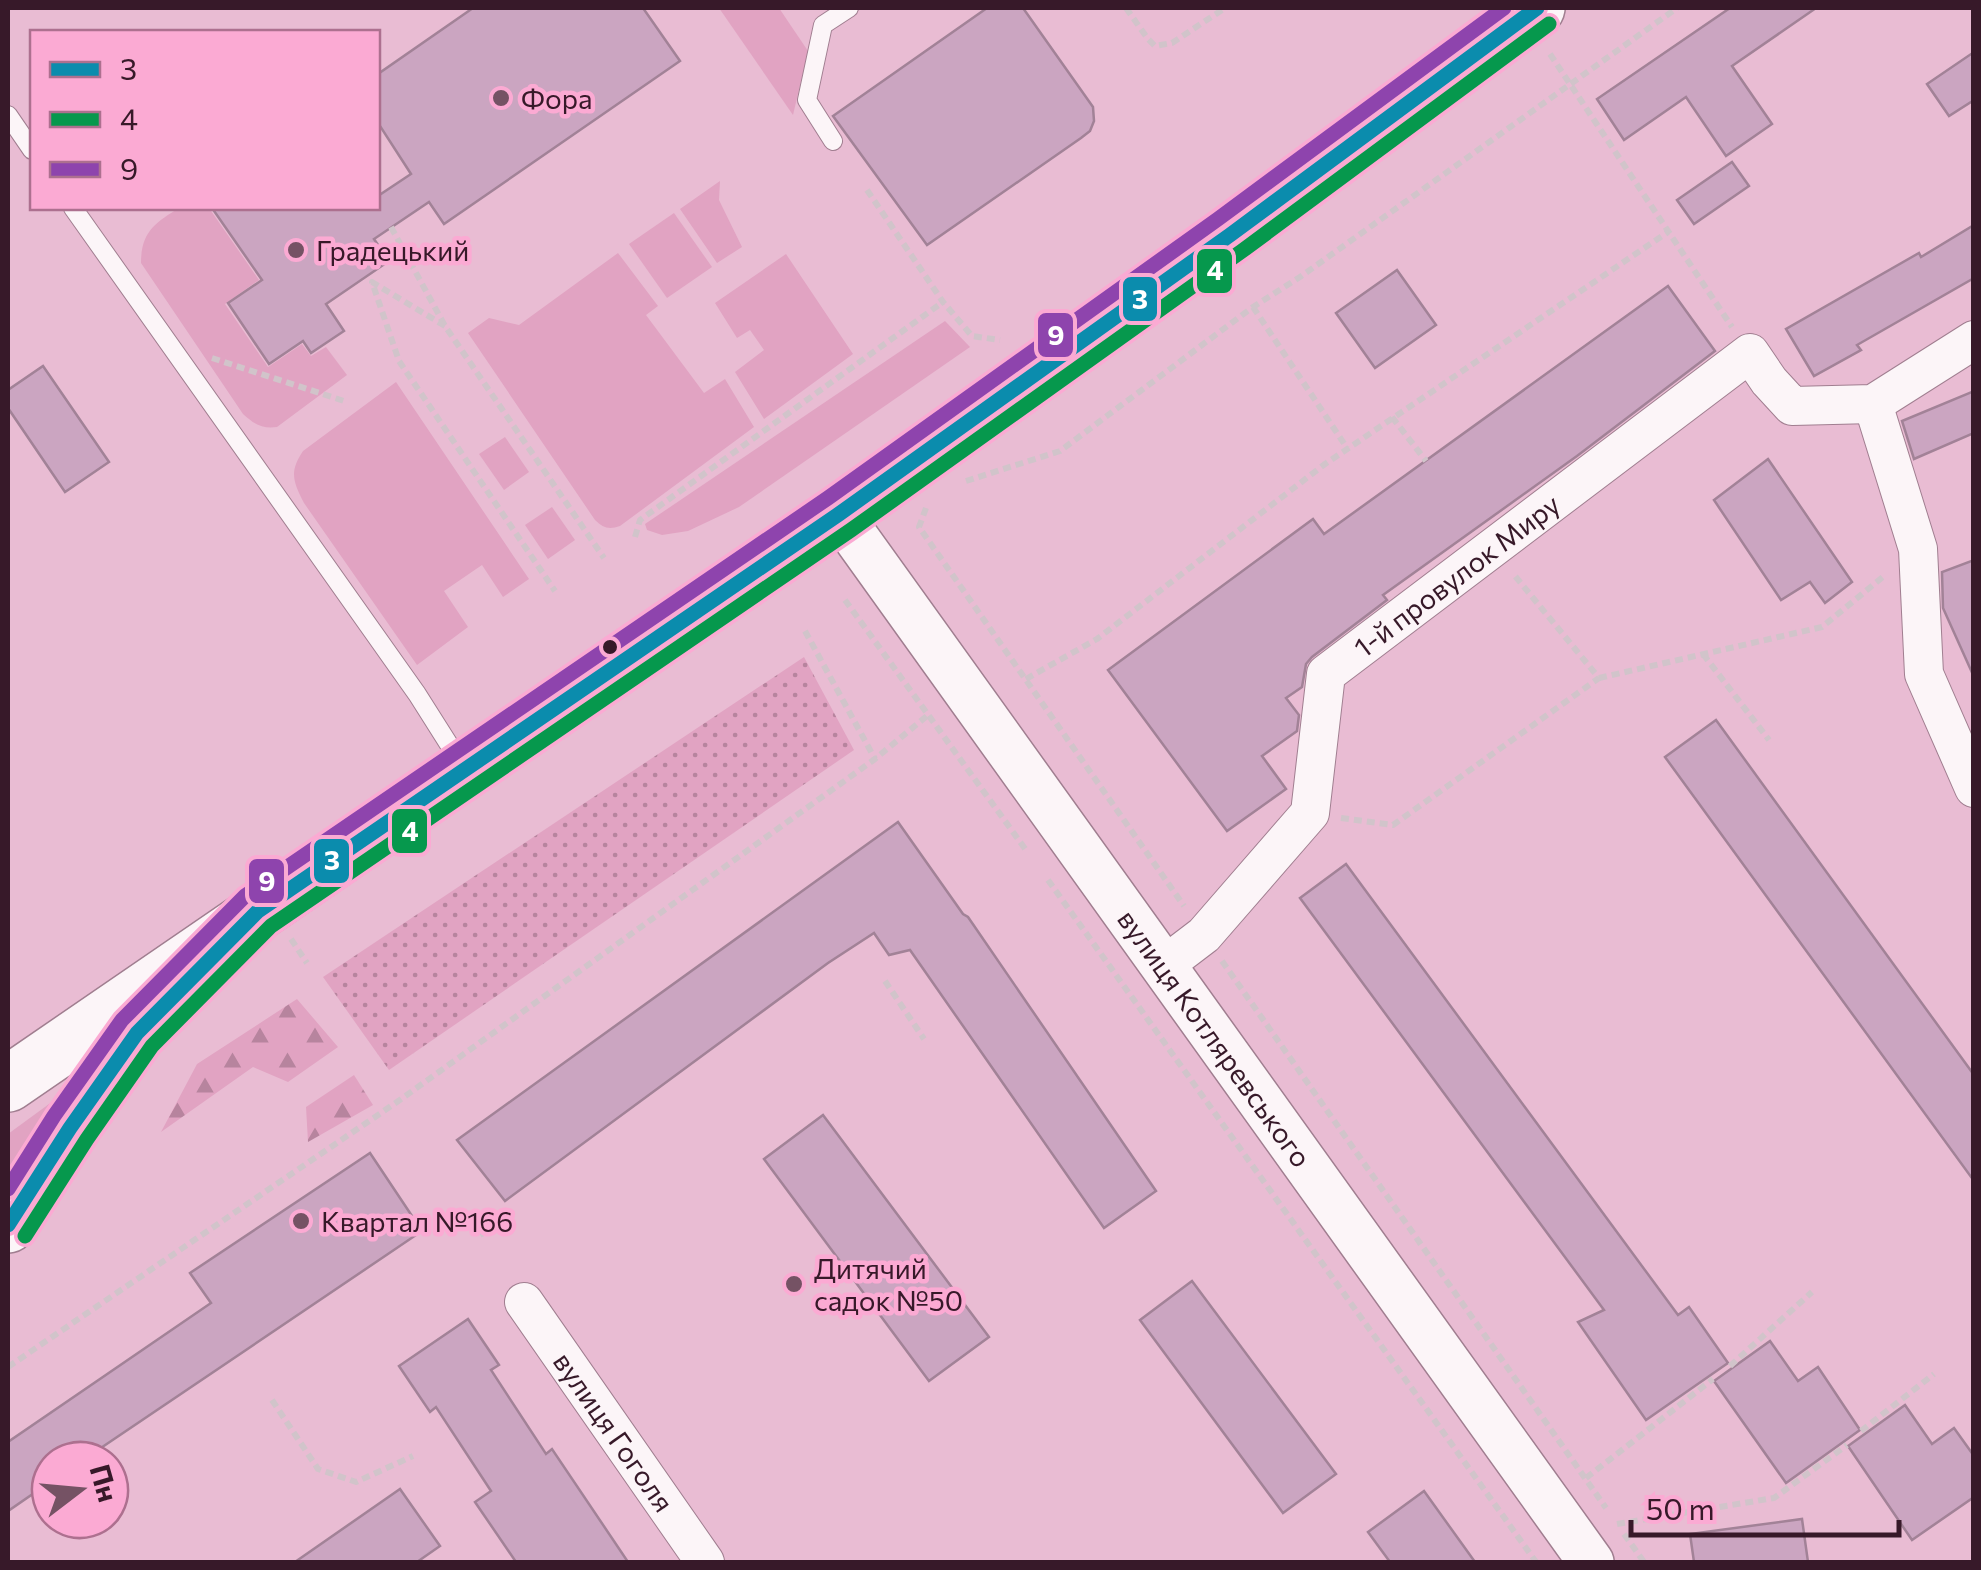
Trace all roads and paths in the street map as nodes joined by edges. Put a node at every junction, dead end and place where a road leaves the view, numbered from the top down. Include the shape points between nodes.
1 (849, 8) edge
2 (1126, 8) edge
3 (1225, 8) edge
4 (1676, 8) edge
5 (1530, 12) edge
6 (1570, 83) junction
7 (8, 115) edge
8 (833, 141) dead end
9 (30, 147) edge
10 (867, 190) dead end
11 (75, 210) edge
12 (392, 228) dead end
13 (1668, 232) junction
14 (942, 302) junction
15 (1253, 307) junction
16 (445, 326) junction
17 (1000, 340) dead end
18 (1974, 340) edge
19 (169, 344) junction
20 (1750, 354) junction
21 (344, 402) dead end
22 (1873, 404) junction
23 (1392, 417) junction
24 (1347, 448) junction
25 (1426, 461) dead end
26 (957, 484) dead end
27 (839, 514) junction
28 (919, 527) dead end
29 (636, 537) dead end
30 (1492, 548) junction
31 (1918, 549) junction
32 (604, 558) dead end
33 (554, 591) dead end
34 (845, 600) dead end
35 (806, 631) dead end
36 (1703, 654) junction
37 (1599, 678) junction
38 (1026, 679) junction
39 (928, 714) junction
40 (1769, 740) dead end
41 (876, 759) junction
42 (465, 770) junction
43 (1972, 779) edge
44 (1310, 813) junction
45 (1027, 852) dead end
46 (1038, 867) dead end
47 (258, 911) junction
48 (1204, 934) junction
49 (1162, 966) junction
50 (884, 980) dead end
51 (924, 1038) dead end
52 (8, 1084) edge
53 (8, 1225) edge
54 (1812, 1292) dead end
55 (524, 1302) dead end
56 (1730, 1366) dead end
57 (8, 1367) edge
58 (1934, 1374) dead end
59 (1713, 1379) dead end
60 (272, 1400) dead end
61 (1861, 1431) dead end
62 (1847, 1445) dead end
63 (413, 1456) dead end
64 (1617, 1524) dead end
65 (705, 1562) edge
66 (1536, 1562) edge
67 (1591, 1562) edge

1 - 8 lane via 824,25 806,100
2 - 3 path via 1155,46
4 - 6 path
5 - 6 path
5 - 27 main road
6 - 13 path
6 - 15 path
7 - 9 lane
10 - 14 path
11 - 19 lane
12 - 16 path
13 - 20 path
13 - 23 path
14 - 17 path via 972,336
14 - 29 path via 640,520
15 - 24 path
15 - 26 path via 1060,452
16 - 32 path
16 - 33 path via 372,282 399,360
18 - 22 street
19 - 21 path
19 - 42 lane
20 - 22 street via 1792,406
20 - 30 street, 1-й провулок Миру
22 - 31 street
23 - 24 path
23 - 25 path
24 - 38 path via 1097,639
27 - 42 main road
27 - 49 street, вулиця Котляревського
28 - 38 path
30 - 37 path
30 - 44 street, 1-й провулок Миру via 1326,674
31 - 36 path via 1822,627
31 - 43 street via 1924,674
34 - 39 path
35 - 41 path
36 - 37 path
36 - 40 path
37 - 44 path via 1393,825
38 - 48 path
39 - 41 path
39 - 45 path
41 - 57 path via 397,1102
42 - 47 main road
44 - 48 street
46 - 66 path
47 - 52 main road
47 - 53 main road via 136,1033
48 - 49 street
48 - 59 path via 1586,1478
49 - 67 street, вулиця Котляревського
50 - 51 path
54 - 56 path
55 - 65 street, вулиця Гоголя
58 - 61 path
60 - 63 path via 318,1469 356,1482
62 - 64 path via 1774,1498

